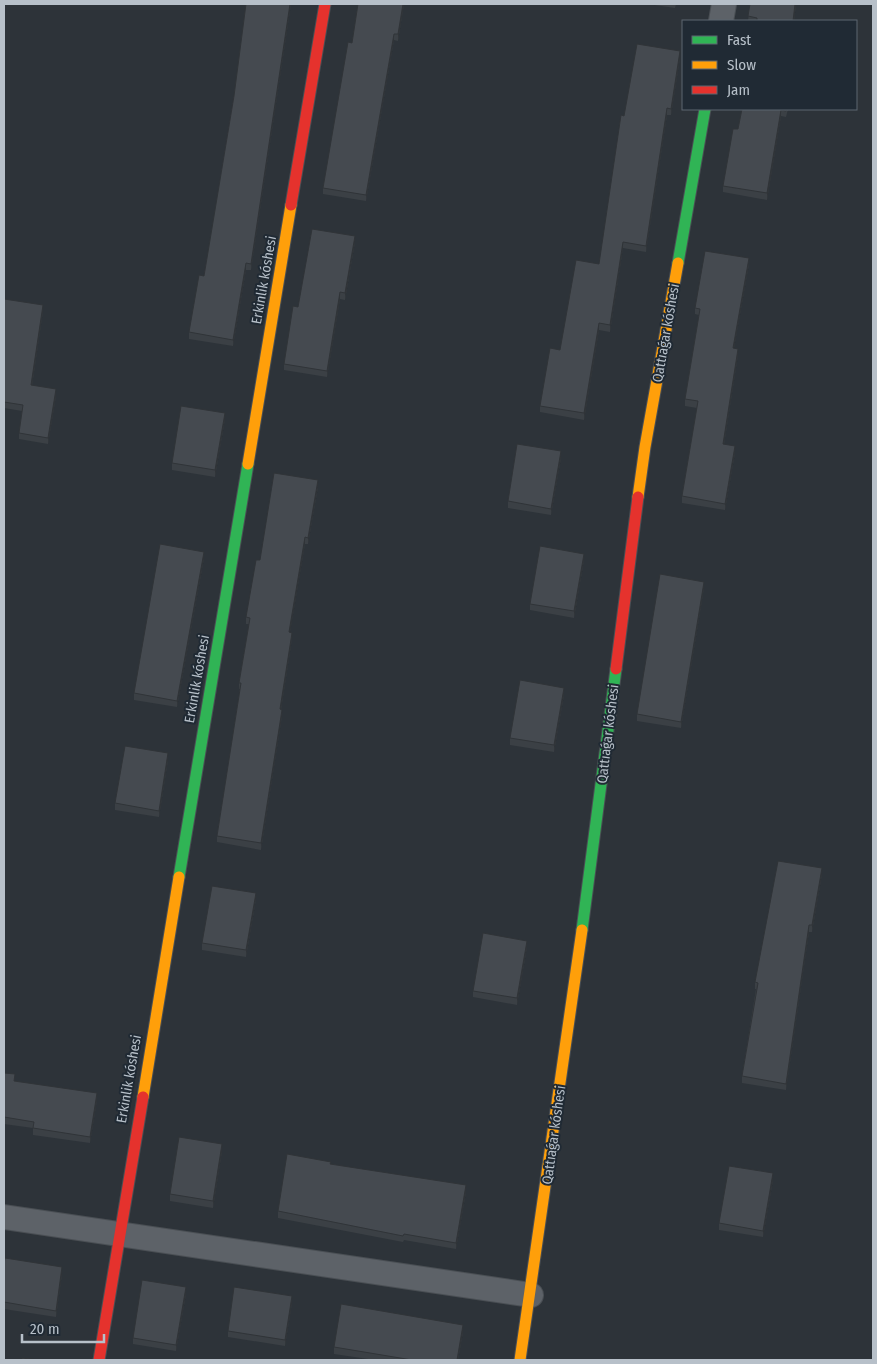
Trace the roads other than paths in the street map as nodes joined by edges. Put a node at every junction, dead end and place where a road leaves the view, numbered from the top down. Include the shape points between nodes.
1 (326, 4) edge
2 (724, 4) edge
3 (721, 20) edge
4 (705, 110) edge
5 (4, 1217) edge
6 (118, 1236) junction
7 (531, 1295) junction
8 (99, 1360) edge
9 (520, 1360) edge

1 - 6 street, Erkinlik kóshesi
2 - 3 street
4 - 7 street, Qattıaǵar kóshesi via 645,447 568,1044
5 - 6 street
6 - 7 street
6 - 8 street, Erkinlik kóshesi
7 - 9 street, Qattıaǵar kóshesi

